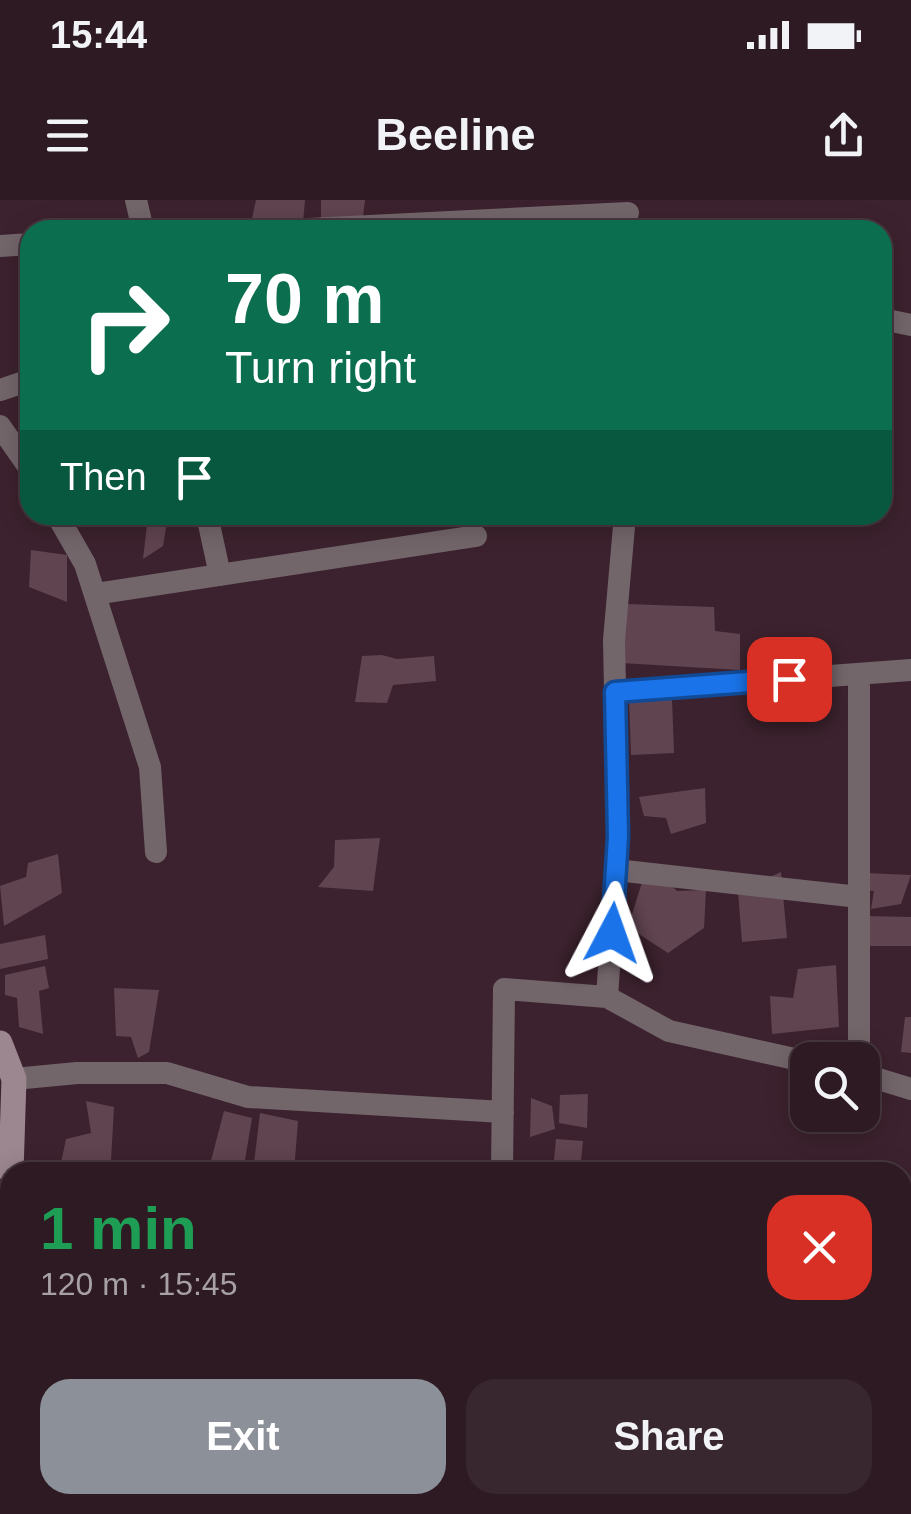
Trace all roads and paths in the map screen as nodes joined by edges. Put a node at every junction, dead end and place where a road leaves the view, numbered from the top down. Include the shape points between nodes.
1 (628, 214) edge
2 (500, 220) edge
3 (0, 426) edge
4 (20, 455) edge
5 (63, 525) edge
6 (209, 525) edge
7 (625, 525) edge
8 (476, 536) dead end
9 (220, 576) junction
10 (95, 594) junction
11 (911, 670) edge
12 (859, 674) junction
13 (615, 692) junction
14 (156, 852) dead end
15 (616, 870) junction
16 (859, 897) junction
17 (607, 997) junction
18 (859, 1042) edge
19 (0, 1044) edge
20 (790, 1058) edge
21 (14, 1079) junction
22 (880, 1080) edge
23 (911, 1089) edge
24 (502, 1112) junction
25 (11, 1162) edge
26 (502, 1162) edge

1 - 2 street
3 - 4 street
5 - 10 street
6 - 9 street
7 - 13 street
8 - 9 street
9 - 10 street
10 - 14 street via 150,767
11 - 12 street
12 - 13 street
12 - 16 street
13 - 15 street
15 - 16 street
15 - 17 street
16 - 18 street
17 - 20 street via 669,1031
17 - 24 street via 504,989
19 - 21 main road
21 - 24 street via 167,1073 248,1097
21 - 25 main road
22 - 23 street
24 - 26 street

